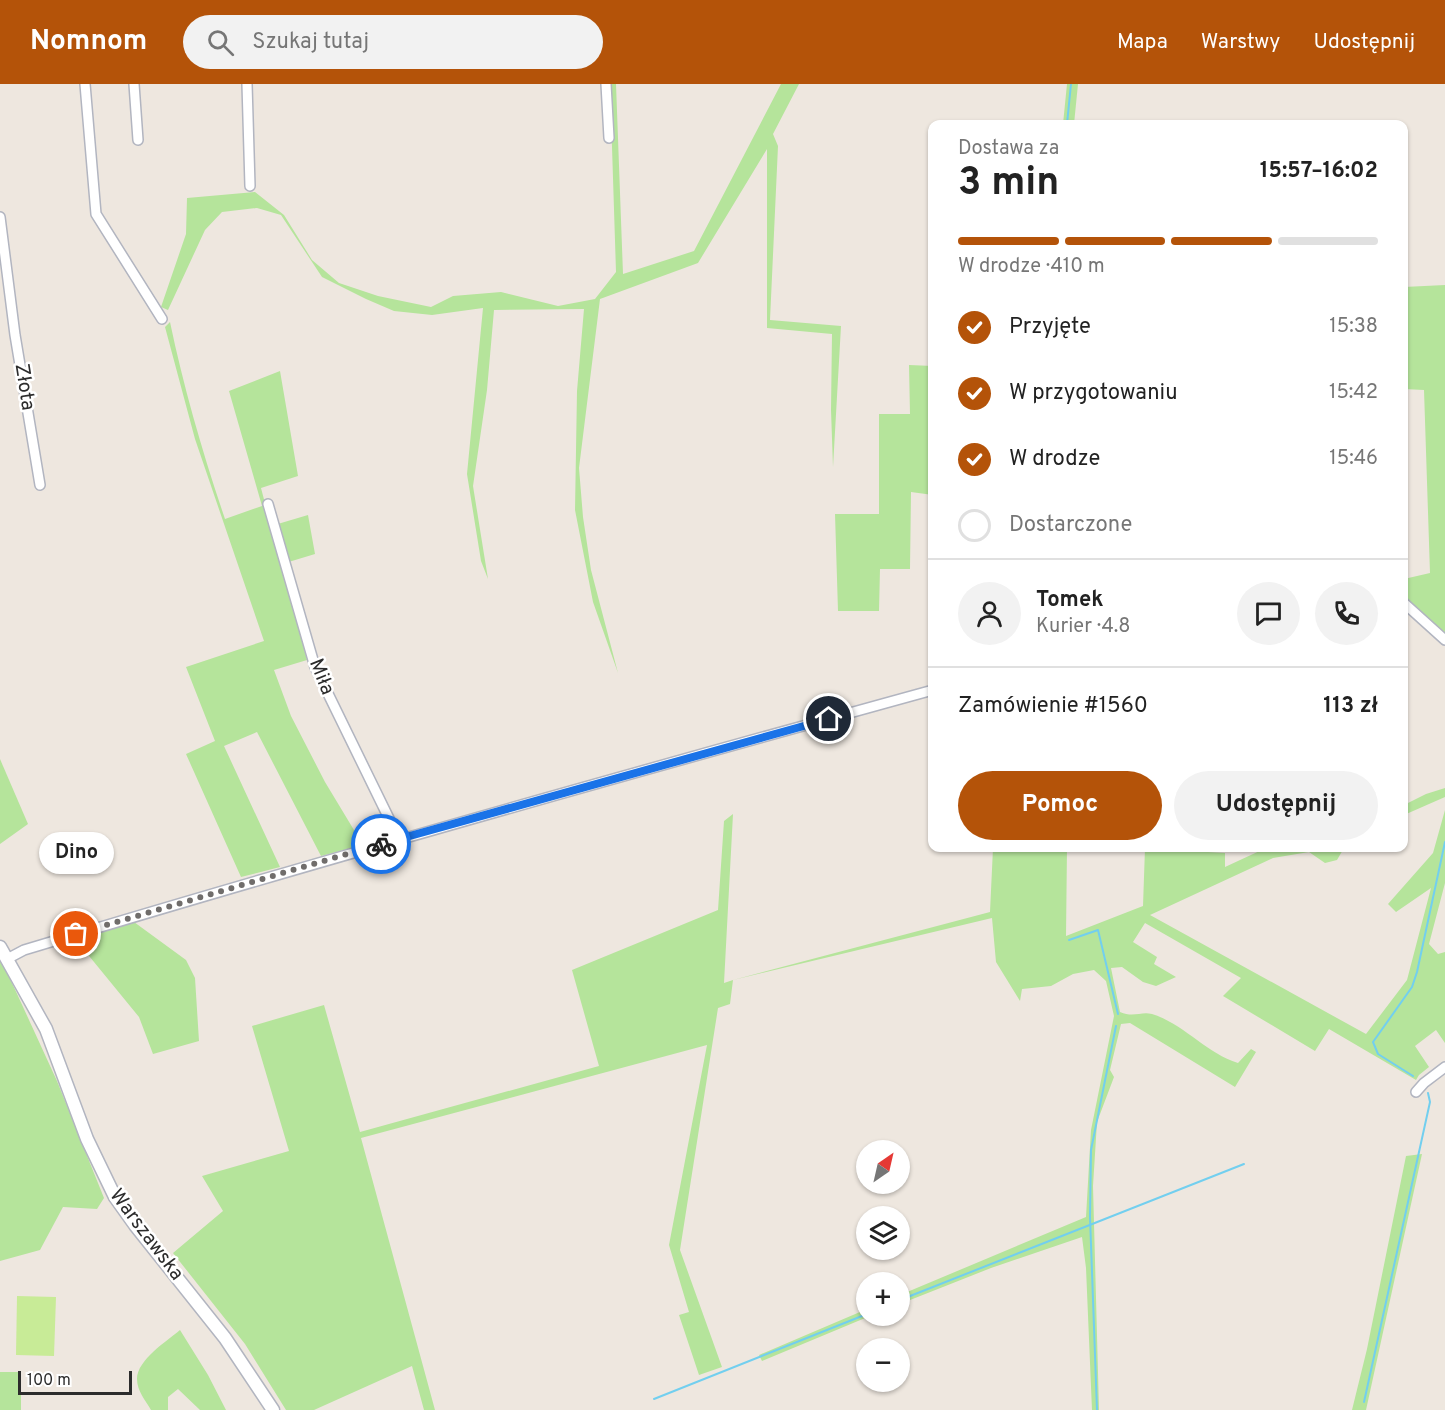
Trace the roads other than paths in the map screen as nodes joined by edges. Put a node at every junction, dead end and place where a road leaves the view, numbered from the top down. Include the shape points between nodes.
1 (85, 84) edge
2 (134, 84) edge
3 (247, 84) edge
4 (606, 84) edge
5 (609, 138) dead end
6 (138, 140) dead end
7 (250, 186) dead end
8 (0, 217) edge
9 (162, 319) dead end
10 (39, 485) dead end
11 (268, 504) dead end
12 (1408, 607) edge
13 (1445, 640) edge
14 (928, 691) edge
15 (399, 839) junction
16 (0, 947) edge
17 (7, 959) junction
18 (1445, 1067) edge
19 (1416, 1092) dead end
20 (273, 1410) edge

1 - 9 street via 96,214
2 - 6 street
3 - 7 street
4 - 5 street
8 - 10 street, Złota
11 - 15 street, Miła via 315,667
12 - 13 street
14 - 15 street
15 - 17 street via 65,937
16 - 17 main road, Warszawska
17 - 20 main road, Warszawska via 46,1029 87,1139 115,1197 225,1338
18 - 19 street

